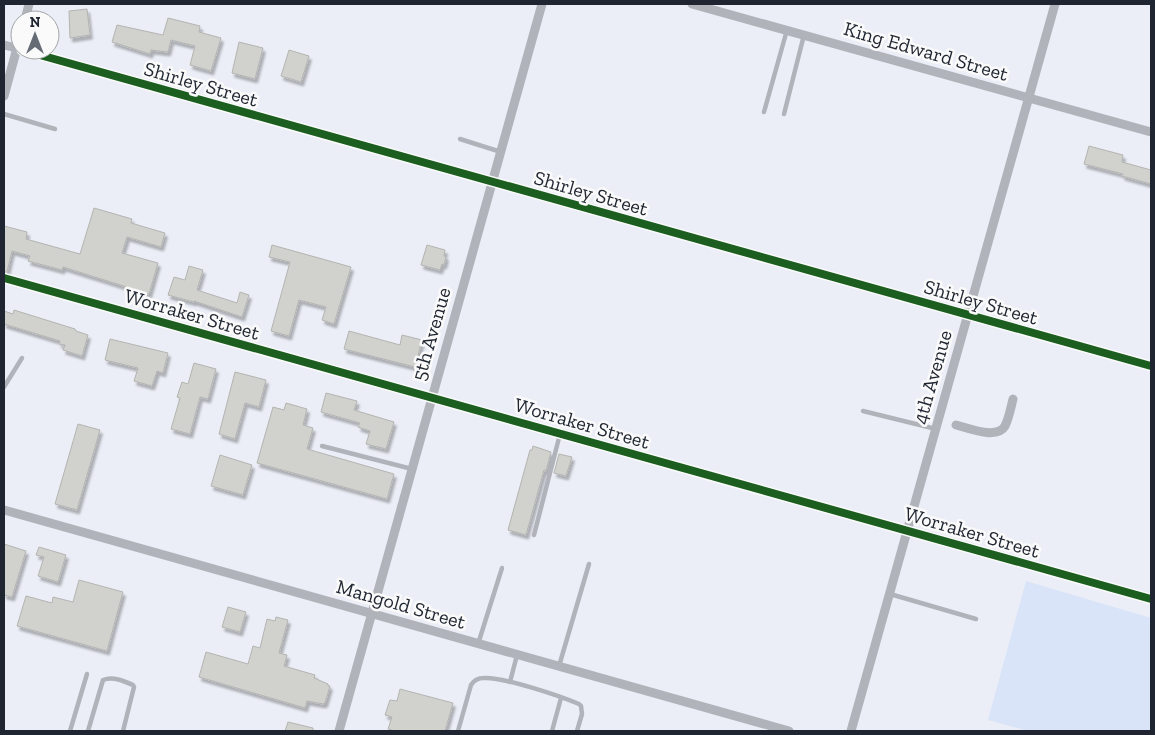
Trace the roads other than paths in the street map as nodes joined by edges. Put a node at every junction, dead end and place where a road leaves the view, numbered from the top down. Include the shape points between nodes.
1 (542, 4) edge
2 (692, 4) edge
3 (1055, 4) edge
4 (787, 30) junction
5 (804, 35) junction
6 (16, 60) edge
7 (59, 60) edge
8 (4, 96) edge
9 (1029, 98) junction
10 (764, 112) dead end
11 (4, 114) edge
12 (784, 114) dead end
13 (54, 129) dead end
14 (1151, 132) edge
15 (460, 139) dead end
16 (501, 152) junction
17 (492, 183) junction
18 (4, 278) edge
19 (968, 315) junction
20 (22, 358) dead end
21 (1151, 366) edge
22 (4, 387) edge
23 (432, 398) junction
24 (1013, 398) dead end
25 (864, 411) dead end
26 (956, 425) dead end
27 (936, 429) junction
28 (560, 434) junction
29 (322, 446) dead end
30 (412, 469) junction
31 (4, 510) edge
32 (908, 531) junction
33 (534, 535) dead end
34 (589, 564) dead end
35 (502, 568) dead end
36 (890, 594) junction
37 (1151, 599) edge
38 (372, 614) junction
39 (976, 619) dead end
40 (478, 644) junction
41 (517, 655) junction
42 (559, 666) junction
43 (87, 674) dead end
44 (510, 682) junction
45 (561, 698) junction
46 (70, 731) edge
47 (88, 731) edge
48 (124, 731) edge
49 (339, 731) edge
50 (458, 731) edge
51 (552, 731) edge
52 (577, 731) edge
53 (789, 731) edge
54 (851, 731) edge

1 - 16 street, 5th Avenue
2 - 4 street, King Edward Street
3 - 9 street, 4th Avenue
4 - 5 street, King Edward Street
4 - 10 lane
5 - 9 street, King Edward Street
5 - 12 lane
6 - 8 street
7 - 17 street, Shirley Street
9 - 14 street, King Edward Street
9 - 19 street, 4th Avenue
11 - 13 lane
15 - 16 lane
16 - 17 street, 5th Avenue
17 - 19 street, Shirley Street
17 - 23 street, 5th Avenue
18 - 23 street, Worraker Street
19 - 21 street, Shirley Street
19 - 27 street, 4th Avenue
20 - 22 lane
23 - 28 street, Worraker Street
23 - 30 street, 5th Avenue
24 - 26 street via 1005,425 996,433
25 - 27 lane
27 - 32 street, 4th Avenue
28 - 32 street, Worraker Street
28 - 33 lane
29 - 30 lane
30 - 38 street, 5th Avenue
31 - 38 street, Mangold Street
32 - 36 street, 4th Avenue
32 - 37 street, Worraker Street
34 - 42 lane
35 - 40 lane
36 - 39 lane
36 - 54 street, 4th Avenue
38 - 40 street, Mangold Street
38 - 49 street, 5th Avenue
40 - 41 street, Mangold Street
41 - 42 street, Mangold Street
41 - 44 lane
42 - 53 street, Mangold Street
43 - 46 lane
44 - 45 lane
44 - 50 lane via 485,678 475,680
45 - 51 lane
45 - 52 lane via 581,706
47 - 48 lane via 99,688 106,678 134,687

